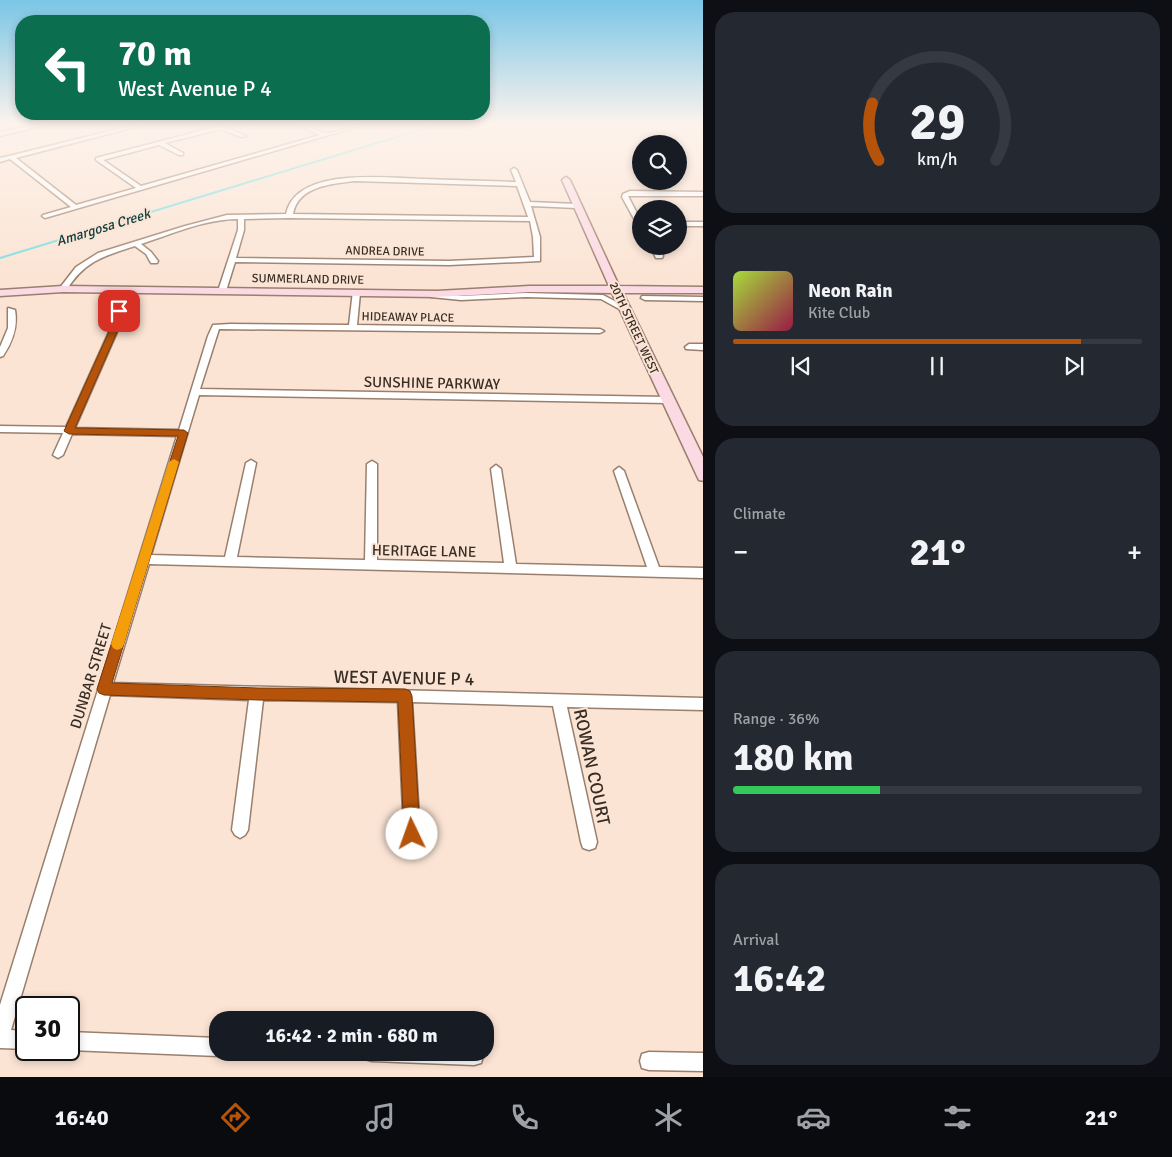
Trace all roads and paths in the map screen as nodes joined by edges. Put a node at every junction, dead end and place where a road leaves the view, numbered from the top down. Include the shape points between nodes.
1 (34, 175) edge
2 (121, 175) edge
3 (184, 175) edge
4 (516, 175) edge
5 (566, 180) dead end
6 (519, 184) junction
7 (140, 188) junction
8 (703, 194) edge
9 (527, 204) junction
10 (577, 206) junction
11 (75, 207) junction
12 (632, 210) edge
13 (45, 216) dead end
14 (242, 216) junction
15 (289, 216) junction
16 (531, 219) junction
17 (687, 224) edge
18 (703, 224) edge
19 (136, 244) junction
20 (232, 260) junction
21 (154, 261) dead end
22 (615, 288) junction
23 (63, 289) junction
24 (703, 290) edge
25 (222, 291) junction
26 (0, 293) edge
27 (356, 293) junction
28 (427, 294) junction
29 (645, 298) dead end
30 (703, 299) edge
31 (624, 308) junction
32 (11, 310) dead end
33 (119, 311) dead end
34 (216, 327) joint
35 (353, 329) junction
36 (600, 331) dead end
37 (689, 347) dead end
38 (703, 347) edge
39 (0, 354) edge
40 (195, 392) junction
41 (668, 400) junction
42 (0, 429) edge
43 (69, 431) junction
44 (184, 433) junction
45 (58, 455) dead end
46 (251, 463) dead end
47 (372, 464) dead end
48 (496, 469) dead end
49 (619, 471) dead end
50 (703, 476) edge
51 (144, 559) junction
52 (230, 562) junction
53 (370, 565) junction
54 (511, 568) junction
55 (655, 572) junction
56 (703, 573) edge
57 (104, 689) junction
58 (258, 694) junction
59 (405, 696) junction
60 (559, 701) junction
61 (703, 704) edge
62 (240, 830) dead end
63 (412, 834) dead end
64 (589, 842) dead end
65 (0, 1035) edge
66 (0, 1039) edge
67 (15, 1040) edge
68 (80, 1041) edge
69 (209, 1047) edge
70 (649, 1060) dead end
71 (703, 1062) edge

1 - 11 street
2 - 7 street
3 - 7 street
4 - 6 street
5 - 10 street, 20TH STREET WEST
6 - 9 street
6 - 15 street via 355,180 316,186 294,200
7 - 11 street
8 - 12 street via 630,193 624,197
9 - 10 street
9 - 16 street
10 - 22 street, 20TH STREET WEST
11 - 13 street
14 - 15 street
14 - 19 street via 211,220
14 - 20 street
15 - 16 street
16 - 20 street, ANDREA DRIVE via 537,259 449,263
17 - 18 street
19 - 21 street via 149,252
19 - 23 street via 88,261 72,273
20 - 25 street
22 - 24 street, SUMMERLAND DRIVE
22 - 28 street, SUMMERLAND DRIVE
22 - 31 street, 20TH STREET WEST
23 - 25 street, SUMMERLAND DRIVE
23 - 26 street, SUMMERLAND DRIVE
25 - 27 street, SUMMERLAND DRIVE
27 - 28 street, SUMMERLAND DRIVE
27 - 35 street
28 - 31 street via 461,298 603,297
29 - 30 street
31 - 41 street, 20TH STREET WEST
32 - 39 street via 14,320
33 - 43 street via 117,323
34 - 35 street, HIDEAWAY PLACE
34 - 40 street, DUNBAR STREET
35 - 36 street, HIDEAWAY PLACE
37 - 38 street
40 - 41 street, SUNSHINE PARKWAY
40 - 44 street, DUNBAR STREET
41 - 50 street, 20TH STREET WEST
42 - 43 street
43 - 44 street
43 - 45 street
44 - 51 street, DUNBAR STREET
46 - 52 street
47 - 53 street
48 - 54 street
49 - 55 street
51 - 52 street, HERITAGE LANE
51 - 57 street, DUNBAR STREET
52 - 53 street, HERITAGE LANE
53 - 54 street, HERITAGE LANE
54 - 55 street, HERITAGE LANE
55 - 56 street, HERITAGE LANE
57 - 58 street, WEST AVENUE P 4
57 - 65 street, DUNBAR STREET
58 - 59 street, WEST AVENUE P 4
58 - 62 street
59 - 60 street, WEST AVENUE P 4
59 - 63 street
60 - 61 street, WEST AVENUE P 4
60 - 64 street, ROWAN COURT
66 - 67 street
68 - 69 street
70 - 71 street

